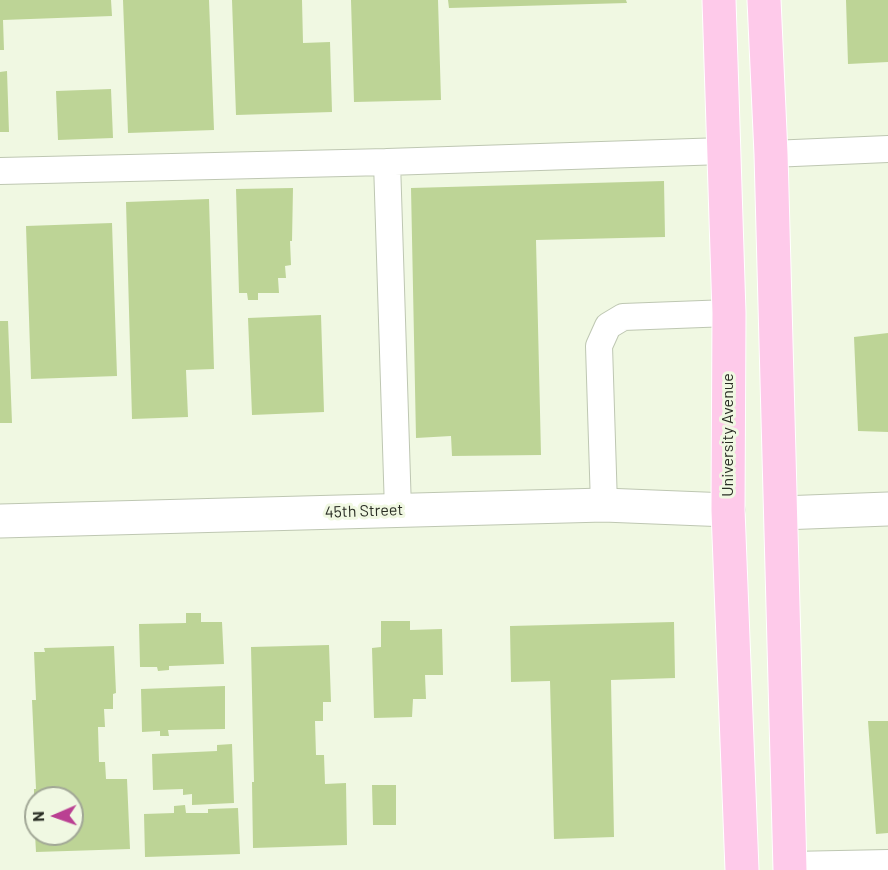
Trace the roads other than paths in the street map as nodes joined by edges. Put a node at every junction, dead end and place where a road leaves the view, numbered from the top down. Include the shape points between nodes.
1 (719, 0) edge
2 (764, 0) edge
3 (888, 149) edge
4 (724, 151) junction
5 (771, 154) junction
6 (387, 162) junction
7 (0, 171) edge
8 (729, 313) junction
9 (604, 505) junction
10 (888, 509) edge
11 (398, 510) junction
12 (728, 510) junction
13 (781, 513) junction
14 (0, 521) edge
15 (888, 863) edge
16 (790, 867) edge
17 (729, 870) edge
18 (742, 870) edge

1 - 4 main road, University Avenue
2 - 5 main road
3 - 5 lane
4 - 6 lane
4 - 8 main road, University Avenue
5 - 13 main road
6 - 7 lane
6 - 11 lane
8 - 9 lane via 623,317 608,326 599,346
8 - 12 main road, University Avenue
9 - 11 street, 45th Street
9 - 12 street, 45th Street
10 - 13 street
11 - 14 street, 45th Street
12 - 18 main road, University Avenue
13 - 16 main road
15 - 16 lane
17 - 18 lane

